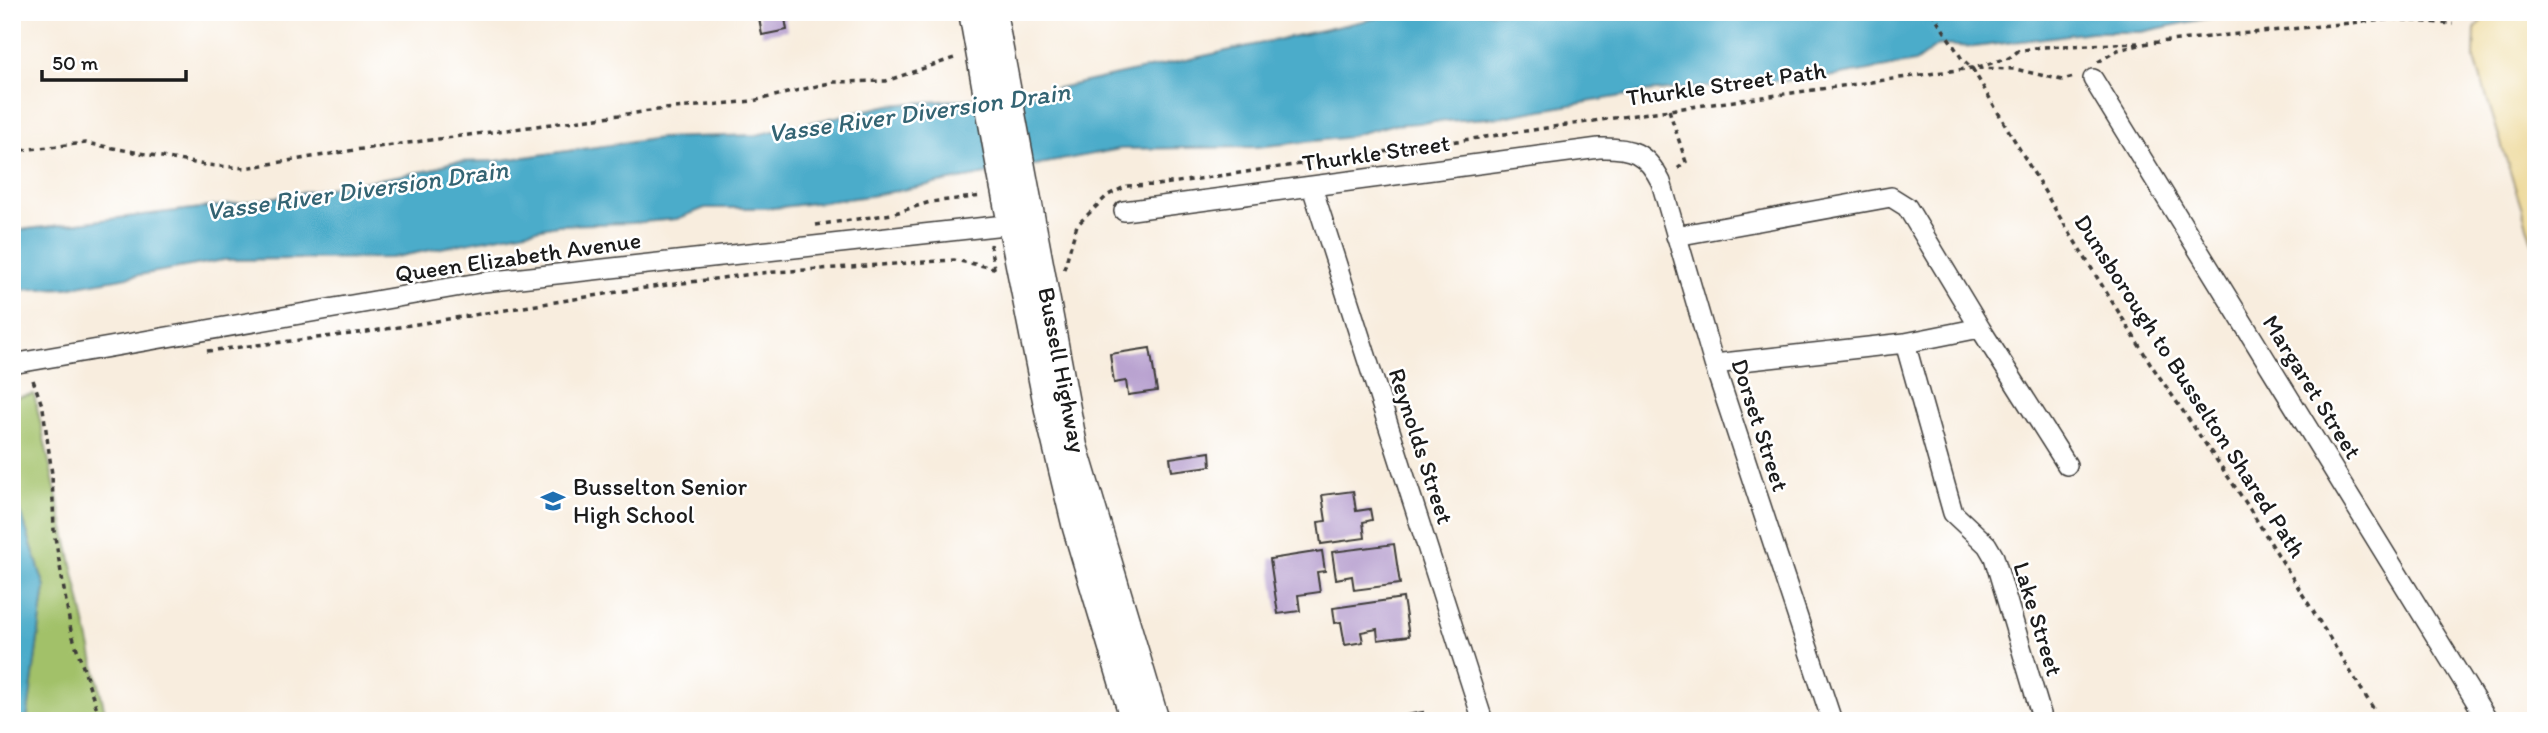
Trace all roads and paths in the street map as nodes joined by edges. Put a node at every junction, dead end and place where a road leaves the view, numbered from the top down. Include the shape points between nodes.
1 (971, 12) edge
2 (994, 12) edge
3 (1932, 12) edge
4 (2453, 24) dead end
5 (2148, 43) junction
6 (965, 55) dead end
7 (1972, 68) junction
8 (2091, 71) junction
9 (994, 74) junction
10 (1669, 110) junction
11 (12, 151) edge
12 (1635, 151) joint
13 (1004, 181) junction
14 (1661, 182) junction
15 (1312, 187) junction
16 (1124, 211) dead end
17 (1022, 224) junction
18 (805, 226) dead end
19 (1676, 236) junction
20 (758, 263) junction
21 (1034, 279) junction
22 (1980, 328) junction
23 (1905, 343) junction
24 (205, 352) dead end
25 (12, 364) edge
26 (1714, 364) junction
27 (33, 380) dead end
28 (2067, 465) dead end
29 (102, 721) edge
30 (1133, 721) edge
31 (1157, 721) edge
32 (1483, 721) edge
33 (1832, 721) edge
34 (2043, 721) edge
35 (2381, 721) edge
36 (2488, 721) edge

1 - 9 main road, Bussell Highway
2 - 9 main road, Bussell Highway
3 - 7 path, Dunsborough to Busselton Shared Path
4 - 5 path, Thurkle Street Path via 2392,19
5 - 7 path via 2041,47
5 - 8 path, Thurkle Street Path via 2118,50
6 - 11 path via 886,81 834,82 753,102 652,111 246,168 86,143
7 - 8 path, Thurkle Street Path via 2015,69 2062,80
7 - 10 path, Thurkle Street Path
7 - 35 path, Dunsborough to Busselton Shared Path via 2152,366 2246,503
8 - 36 street, Margaret Street
9 - 13 main road, Bussell Highway
10 - 14 path via 1686,162
10 - 21 path, Thurkle Street Path via 1127,186 1108,195 1077,225 1063,271
12 - 14 street, Dorset Street
12 - 15 street, Thurkle Street via 1599,148
13 - 17 main road, Bussell Highway
13 - 18 path via 983,197 930,202 892,214
14 - 19 street, Dorset Street
15 - 16 street, Thurkle Street
15 - 32 street, Reynolds Street
17 - 20 street, Queen Elizabeth Avenue
17 - 21 main road, Bussell Highway
19 - 22 street via 1891,197 1907,207
19 - 26 street, Dorset Street
20 - 21 path via 807,272 954,260 994,268 1008,286
20 - 24 path via 637,289 368,332
20 - 25 street, Queen Elizabeth Avenue via 616,266 484,282
21 - 30 main road, Bussell Highway via 1049,420 1075,528
21 - 31 main road, Bussell Highway via 1075,446
22 - 23 street
22 - 28 street
23 - 26 street
23 - 34 street, Lake Street via 1953,513 1994,557
26 - 33 street, Dorset Street
27 - 29 path via 43,408 54,531 71,631

